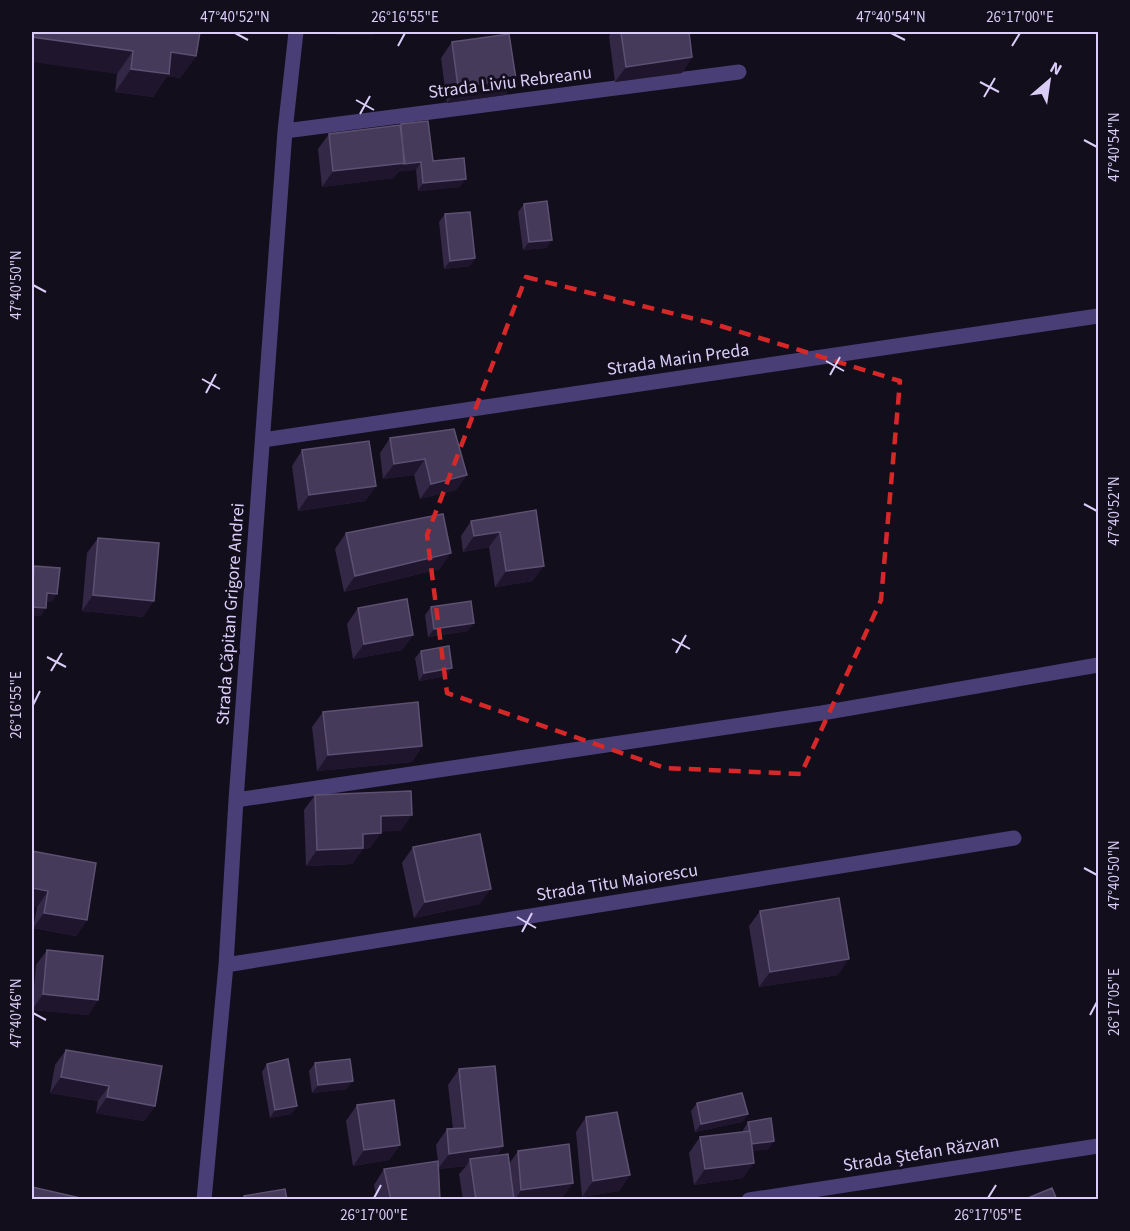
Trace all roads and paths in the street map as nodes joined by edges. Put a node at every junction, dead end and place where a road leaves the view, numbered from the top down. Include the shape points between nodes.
1 (296, 32) edge
2 (739, 72) dead end
3 (285, 131) junction
4 (1098, 316) edge
5 (263, 440) junction
6 (1098, 665) edge
7 (236, 800) junction
8 (1014, 838) dead end
9 (226, 965) junction
10 (1098, 1146) edge
11 (204, 1200) edge
12 (749, 1200) edge

1 - 3 street, Strada Căpitan Grigore Andrei
2 - 3 street, Strada Liviu Rebreanu
3 - 5 street, Strada Căpitan Grigore Andrei
4 - 5 street, Strada Marin Preda
5 - 7 street, Strada Căpitan Grigore Andrei
6 - 7 street via 822,713
7 - 9 street, Strada Căpitan Grigore Andrei
8 - 9 street, Strada Titu Maiorescu
9 - 11 street, Strada Căpitan Grigore Andrei
10 - 12 street, Strada Ștefan Răzvan

